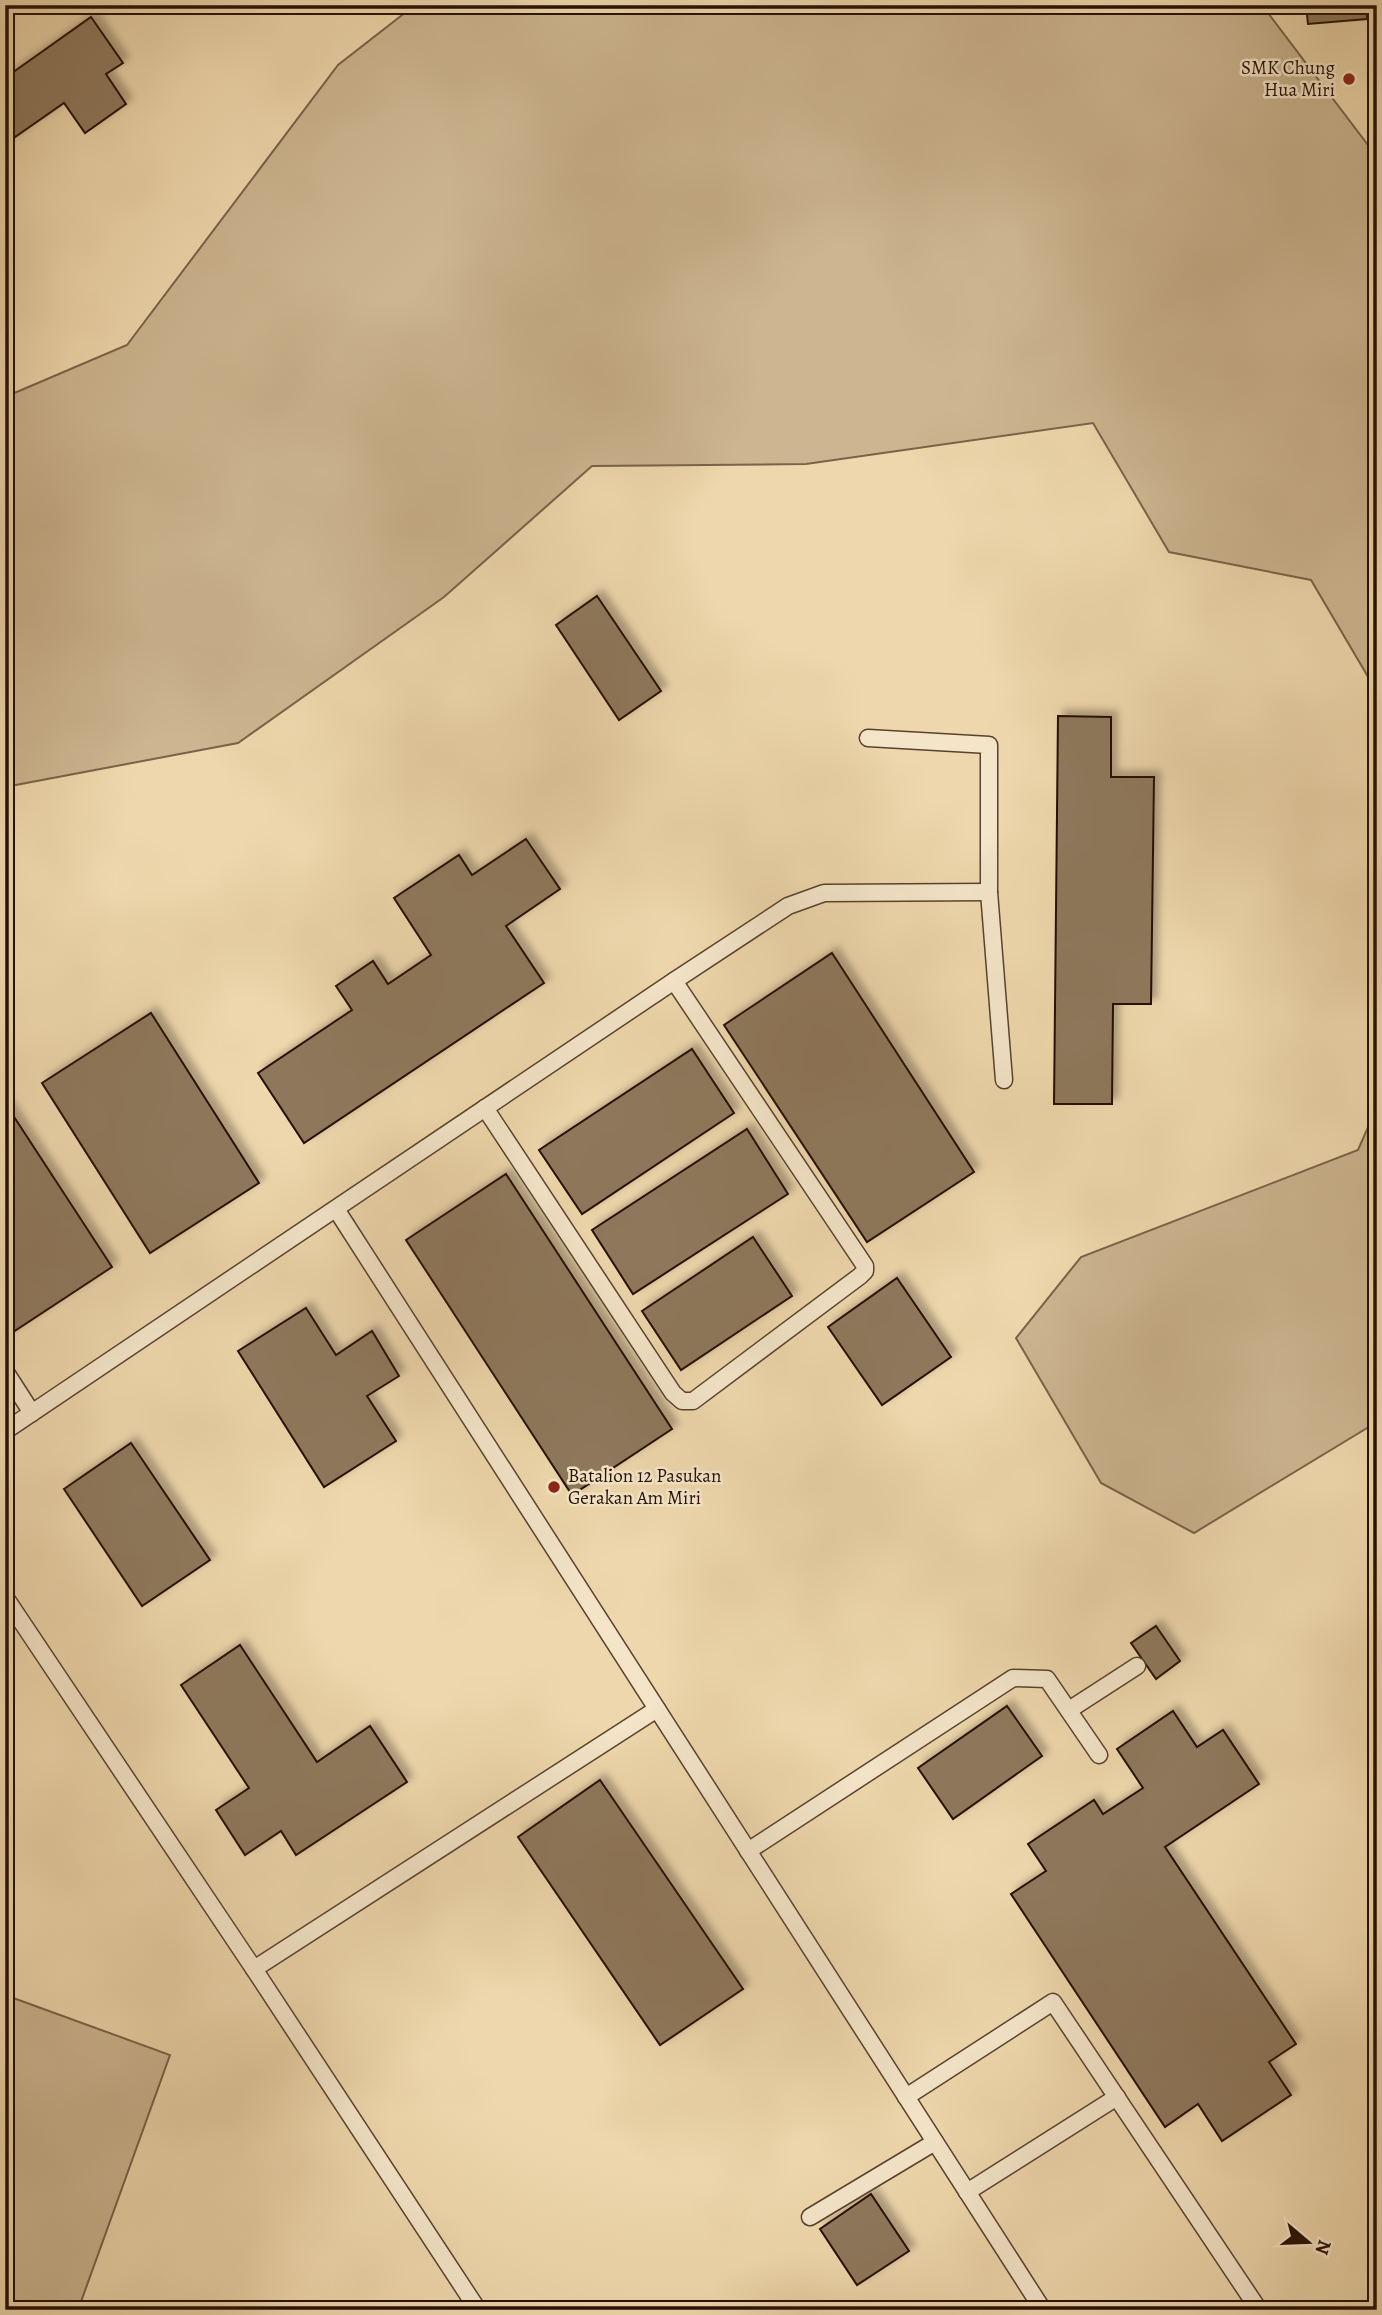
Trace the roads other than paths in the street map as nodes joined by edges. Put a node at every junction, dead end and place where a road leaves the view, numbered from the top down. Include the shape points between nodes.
1 (868, 738) dead end
2 (989, 892) junction
3 (674, 981) junction
4 (1004, 1080) dead end
5 (485, 1108) junction
6 (336, 1209) junction
7 (5, 1371) edge
8 (32, 1413) junction
9 (5, 1431) edge
10 (5, 1597) edge
11 (1137, 1666) dead end
12 (657, 1709) junction
13 (1069, 1710) junction
14 (1100, 1755) dead end
15 (748, 1851) junction
16 (254, 1969) junction
17 (906, 2097) junction
18 (1117, 2097) junction
19 (935, 2141) junction
20 (967, 2192) junction
21 (810, 2217) dead end
22 (478, 2310) edge
23 (1043, 2310) edge
24 (1259, 2310) edge

1 - 2 lane via 989,745
2 - 3 lane via 824,892 788,906
2 - 4 lane
3 - 5 lane
3 - 5 lane via 865,1266 860,1276 693,1401 682,1401 673,1393
5 - 6 lane
6 - 8 lane
6 - 12 lane
7 - 8 lane
8 - 9 lane
10 - 16 lane
11 - 13 lane
12 - 15 lane
12 - 16 lane
13 - 14 lane
13 - 15 lane via 1047,1679 1013,1678
15 - 17 lane
16 - 22 lane
17 - 18 lane via 1054,2002
17 - 19 lane
18 - 20 lane
18 - 24 lane
19 - 20 lane
19 - 21 lane
20 - 23 lane

